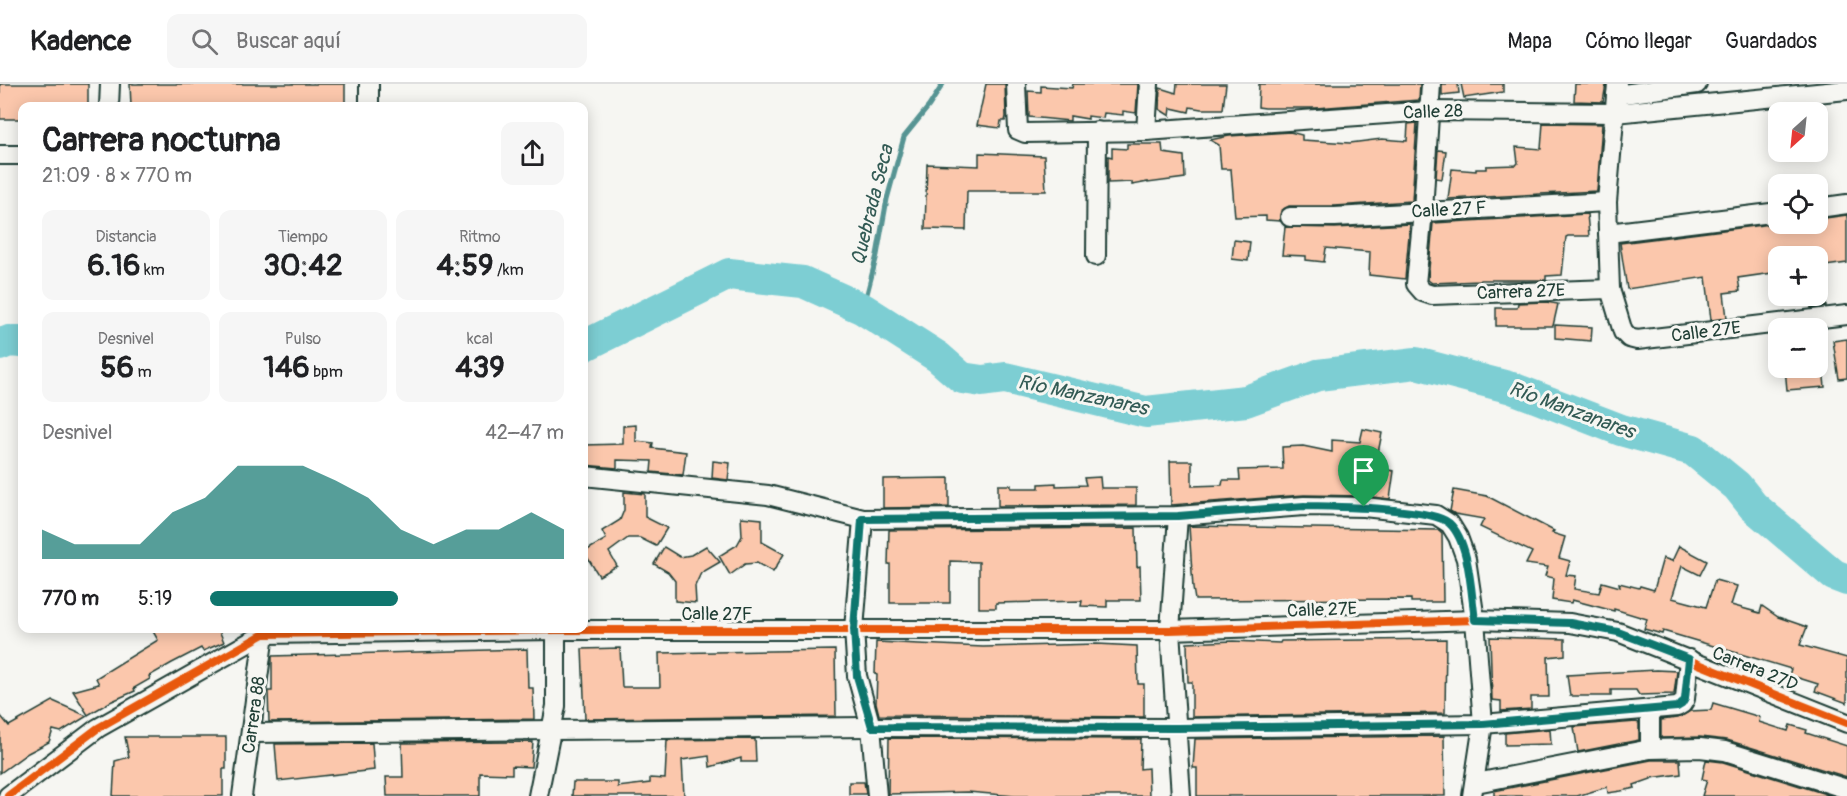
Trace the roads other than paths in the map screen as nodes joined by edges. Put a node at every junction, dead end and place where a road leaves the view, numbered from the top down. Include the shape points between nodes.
1 (110, 84) edge
2 (369, 84) edge
3 (1016, 84) edge
4 (1149, 84) edge
5 (1431, 84) edge
6 (1697, 84) edge
7 (1847, 90) edge
8 (1616, 97) edge
9 (109, 102) edge
10 (369, 102) edge
11 (1429, 111) junction
12 (1146, 130) junction
13 (1097, 131) junction
14 (0, 155) edge
15 (18, 155) edge
16 (1607, 202) junction
17 (1847, 204) edge
18 (1828, 207) edge
19 (1423, 212) junction
20 (1768, 213) edge
21 (1290, 217) dead end
22 (1608, 233) junction
23 (1096, 256) dead end
24 (1610, 289) junction
25 (1847, 315) edge
26 (588, 476) edge
27 (1178, 516) junction
28 (862, 519) junction
29 (1475, 620) junction
30 (854, 629) junction
31 (588, 630) edge
32 (1170, 630) junction
33 (337, 633) edge
34 (556, 633) edge
35 (264, 634) junction
36 (1689, 659) junction
37 (1650, 710) junction
38 (1847, 723) edge
39 (1483, 724) junction
40 (872, 727) junction
41 (1177, 728) junction
42 (550, 731) junction
43 (252, 733) junction
44 (1650, 749) junction
45 (1847, 789) edge
46 (1474, 790) edge
47 (8, 796) edge
48 (242, 796) edge
49 (538, 796) edge
50 (877, 796) edge
51 (1181, 796) edge

1 - 9 street
2 - 10 street
3 - 13 street, Calle 28 via 1018,130
4 - 12 street
5 - 11 street
6 - 8 street, Calle 28
7 - 8 street, Calle 28
8 - 11 street, Calle 28
8 - 16 street
11 - 12 street, Calle 28
11 - 19 street
12 - 13 street, Calle 28
13 - 23 street
14 - 15 street
16 - 19 street, Calle 27 F
16 - 22 street
17 - 18 street
19 - 21 street, Calle 27 F
19 - 24 street, Carrera 27E via 1416,284 1423,292 1432,295
20 - 22 street
22 - 24 street
24 - 25 street, Calle 27E via 1623,332 1637,340
26 - 28 street via 768,495
27 - 28 street
27 - 29 street via 1304,506 1364,507 1436,515 1450,524 1462,548
27 - 32 street
28 - 30 street
29 - 32 street, Calle 27E
29 - 36 street, Carrera 27D via 1570,623 1618,632
29 - 39 street
30 - 31 street, Calle 27F
30 - 32 street, Calle 27F
30 - 40 street via 857,676
32 - 41 street
33 - 35 street, Calle 27F
34 - 42 street via 556,706
35 - 43 street, Carrera 88
35 - 47 street via 98,728
36 - 37 street, Carrera 27D via 1682,704
36 - 38 street, Carrera 27D
37 - 39 street, Carrera 27D
37 - 44 street
39 - 41 street, Carrera 27D
39 - 46 street
40 - 41 street, Carrera 27D
40 - 42 street, Carrera 27D
40 - 50 street
41 - 51 street
42 - 43 street, Carrera 27D
42 - 49 street
43 - 48 street, Carrera 88
44 - 45 street via 1725,751
44 - 46 street

